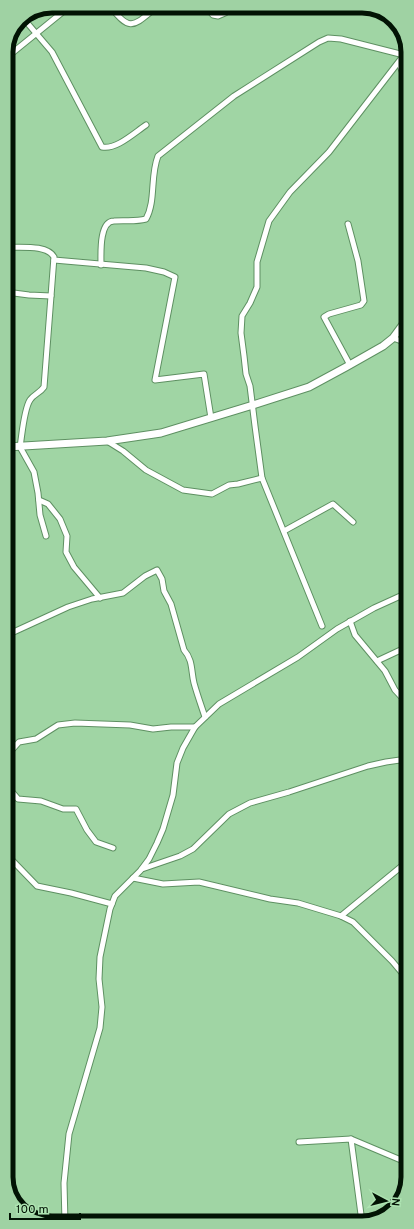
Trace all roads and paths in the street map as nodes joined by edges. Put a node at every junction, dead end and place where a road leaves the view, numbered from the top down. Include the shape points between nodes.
1 (61, 13) edge
2 (116, 13) edge
3 (149, 13) edge
4 (211, 13) edge
5 (222, 13) edge
6 (27, 22) edge
7 (36, 33) junction
8 (13, 52) edge
9 (401, 52) edge
10 (401, 60) edge
11 (399, 63) junction
12 (401, 68) edge
13 (146, 125) dead end
14 (348, 224) dead end
15 (13, 247) edge
16 (54, 260) junction
17 (101, 265) junction
18 (13, 293) edge
19 (51, 296) junction
20 (401, 327) edge
21 (393, 338) junction
22 (401, 341) edge
23 (350, 365) junction
24 (254, 406) junction
25 (211, 418) junction
26 (108, 441) junction
27 (13, 447) edge
28 (20, 447) junction
29 (262, 478) junction
30 (39, 500) junction
31 (352, 522) dead end
32 (284, 532) junction
33 (46, 536) dead end
34 (401, 596) edge
35 (100, 598) junction
36 (350, 621) junction
37 (322, 626) dead end
38 (13, 632) edge
39 (401, 650) edge
40 (377, 661) junction
41 (401, 696) edge
42 (205, 717) junction
43 (195, 727) junction
44 (13, 749) edge
45 (401, 760) edge
46 (13, 793) edge
47 (113, 848) dead end
48 (13, 861) edge
49 (401, 867) edge
50 (142, 869) junction
51 (133, 878) junction
52 (112, 904) junction
53 (341, 916) junction
54 (401, 972) edge
55 (351, 1139) junction
56 (299, 1142) dead end
57 (401, 1160) edge
58 (65, 1216) edge
59 (361, 1216) edge

1 - 7 street
2 - 3 street via 123,22 129,24 137,23
4 - 5 street via 218,16
6 - 7 street
7 - 8 street
7 - 13 street via 52,52 102,147 114,146
9 - 17 street via 341,38 328,38 234,96 158,156 154,166 150,212 146,219 137,222 112,220 106,224 103,230
10 - 11 street
11 - 12 street
11 - 24 street via 329,152 290,192 269,221 257,262 257,286 242,316 246,374
14 - 23 street via 358,261 364,301 361,305 324,316
15 - 16 street via 38,248 52,253
16 - 17 street
16 - 19 street
17 - 25 street via 146,268 175,277 155,380 204,374
18 - 19 street
19 - 28 street via 44,387 29,401
20 - 21 street
21 - 22 street
21 - 23 street
23 - 24 street via 309,387
24 - 25 street
24 - 29 street
25 - 26 street via 161,433
26 - 28 street
26 - 29 street via 146,470 183,490 212,494 229,485
27 - 28 street
28 - 30 street via 34,472
29 - 32 street
30 - 33 street
30 - 35 street via 48,504 60,519 67,536 66,552 74,567
31 - 32 street via 333,504
32 - 37 street
34 - 36 street
35 - 38 street via 68,607
35 - 42 street via 123,593 157,570 171,604 184,650 191,662 193,682
36 - 40 street via 355,635
36 - 42 street via 298,657 219,704
39 - 40 street
40 - 41 street
42 - 43 street
43 - 44 street via 153,729 130,725 58,725 36,739 19,742
43 - 50 street via 177,763 173,795 163,829
45 - 50 street via 360,768 250,803 219,822 193,849
46 - 47 street via 18,799 41,801 63,809 76,809 96,842
48 - 52 street via 37,886
49 - 53 street
50 - 51 street
51 - 52 street via 115,896
51 - 53 street via 163,884 199,882 298,903
52 - 58 street via 100,957 100,1028 69,1134 64,1183
53 - 54 street via 353,922
55 - 56 street
55 - 57 street
55 - 59 street

